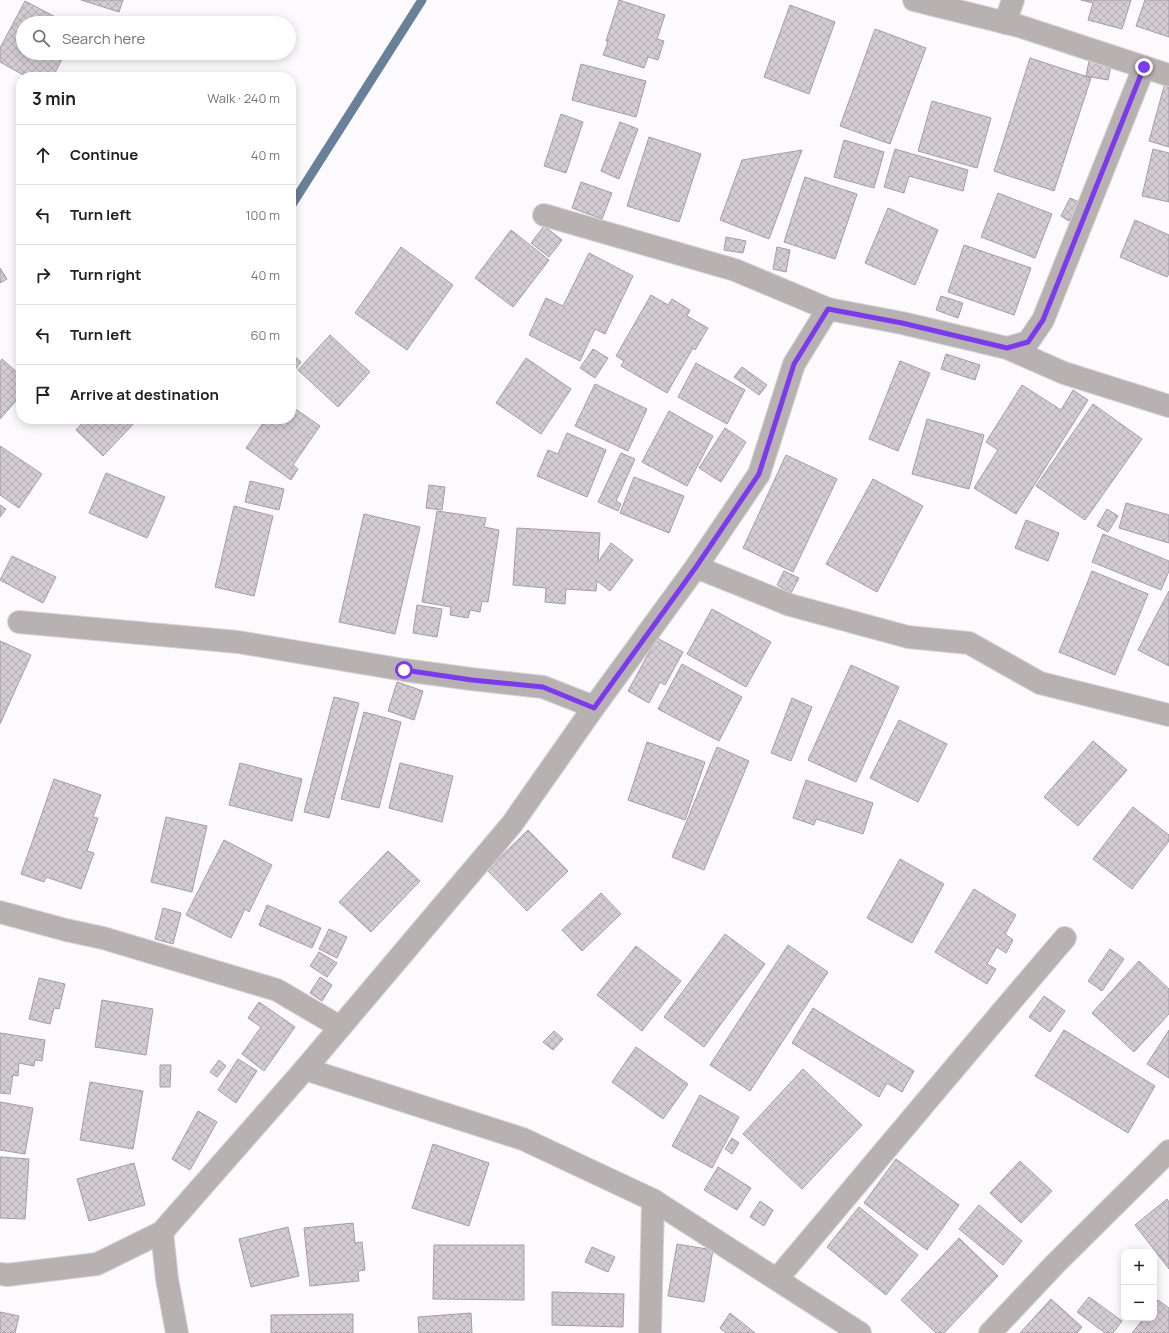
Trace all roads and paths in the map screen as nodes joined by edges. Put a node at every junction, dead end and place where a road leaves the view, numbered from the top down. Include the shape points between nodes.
1 (914, 0) edge
2 (1013, 0) edge
3 (1005, 23) junction
4 (1144, 67) junction
5 (1169, 74) edge
6 (544, 215) dead end
7 (828, 309) junction
8 (1007, 348) junction
9 (1169, 406) edge
10 (696, 567) junction
11 (19, 622) dead end
12 (594, 708) junction
13 (1169, 715) edge
14 (0, 912) edge
15 (1065, 938) dead end
16 (340, 1027) junction
17 (305, 1069) junction
18 (1169, 1151) edge
19 (653, 1200) junction
20 (162, 1232) junction
21 (0, 1274) edge
22 (777, 1279) junction
23 (176, 1333) edge
24 (650, 1333) edge
25 (860, 1333) edge
26 (990, 1333) edge

1 - 3 street
2 - 3 street
3 - 4 street
4 - 5 street
4 - 8 street via 1043,320 1028,342
6 - 7 street via 734,270
7 - 8 street via 902,323
7 - 10 street via 794,364 759,474
8 - 9 street via 1064,373
10 - 12 street
10 - 13 street via 790,605 908,637 969,643 1040,682
11 - 12 street via 238,642 404,670 543,687
12 - 16 street via 512,824
14 - 16 street via 103,938 277,990
15 - 22 street
16 - 17 street
17 - 19 street via 523,1138
17 - 20 street
18 - 26 street via 1056,1263
19 - 22 street
19 - 24 street
20 - 21 street via 97,1264
20 - 23 street via 166,1279
22 - 25 street

